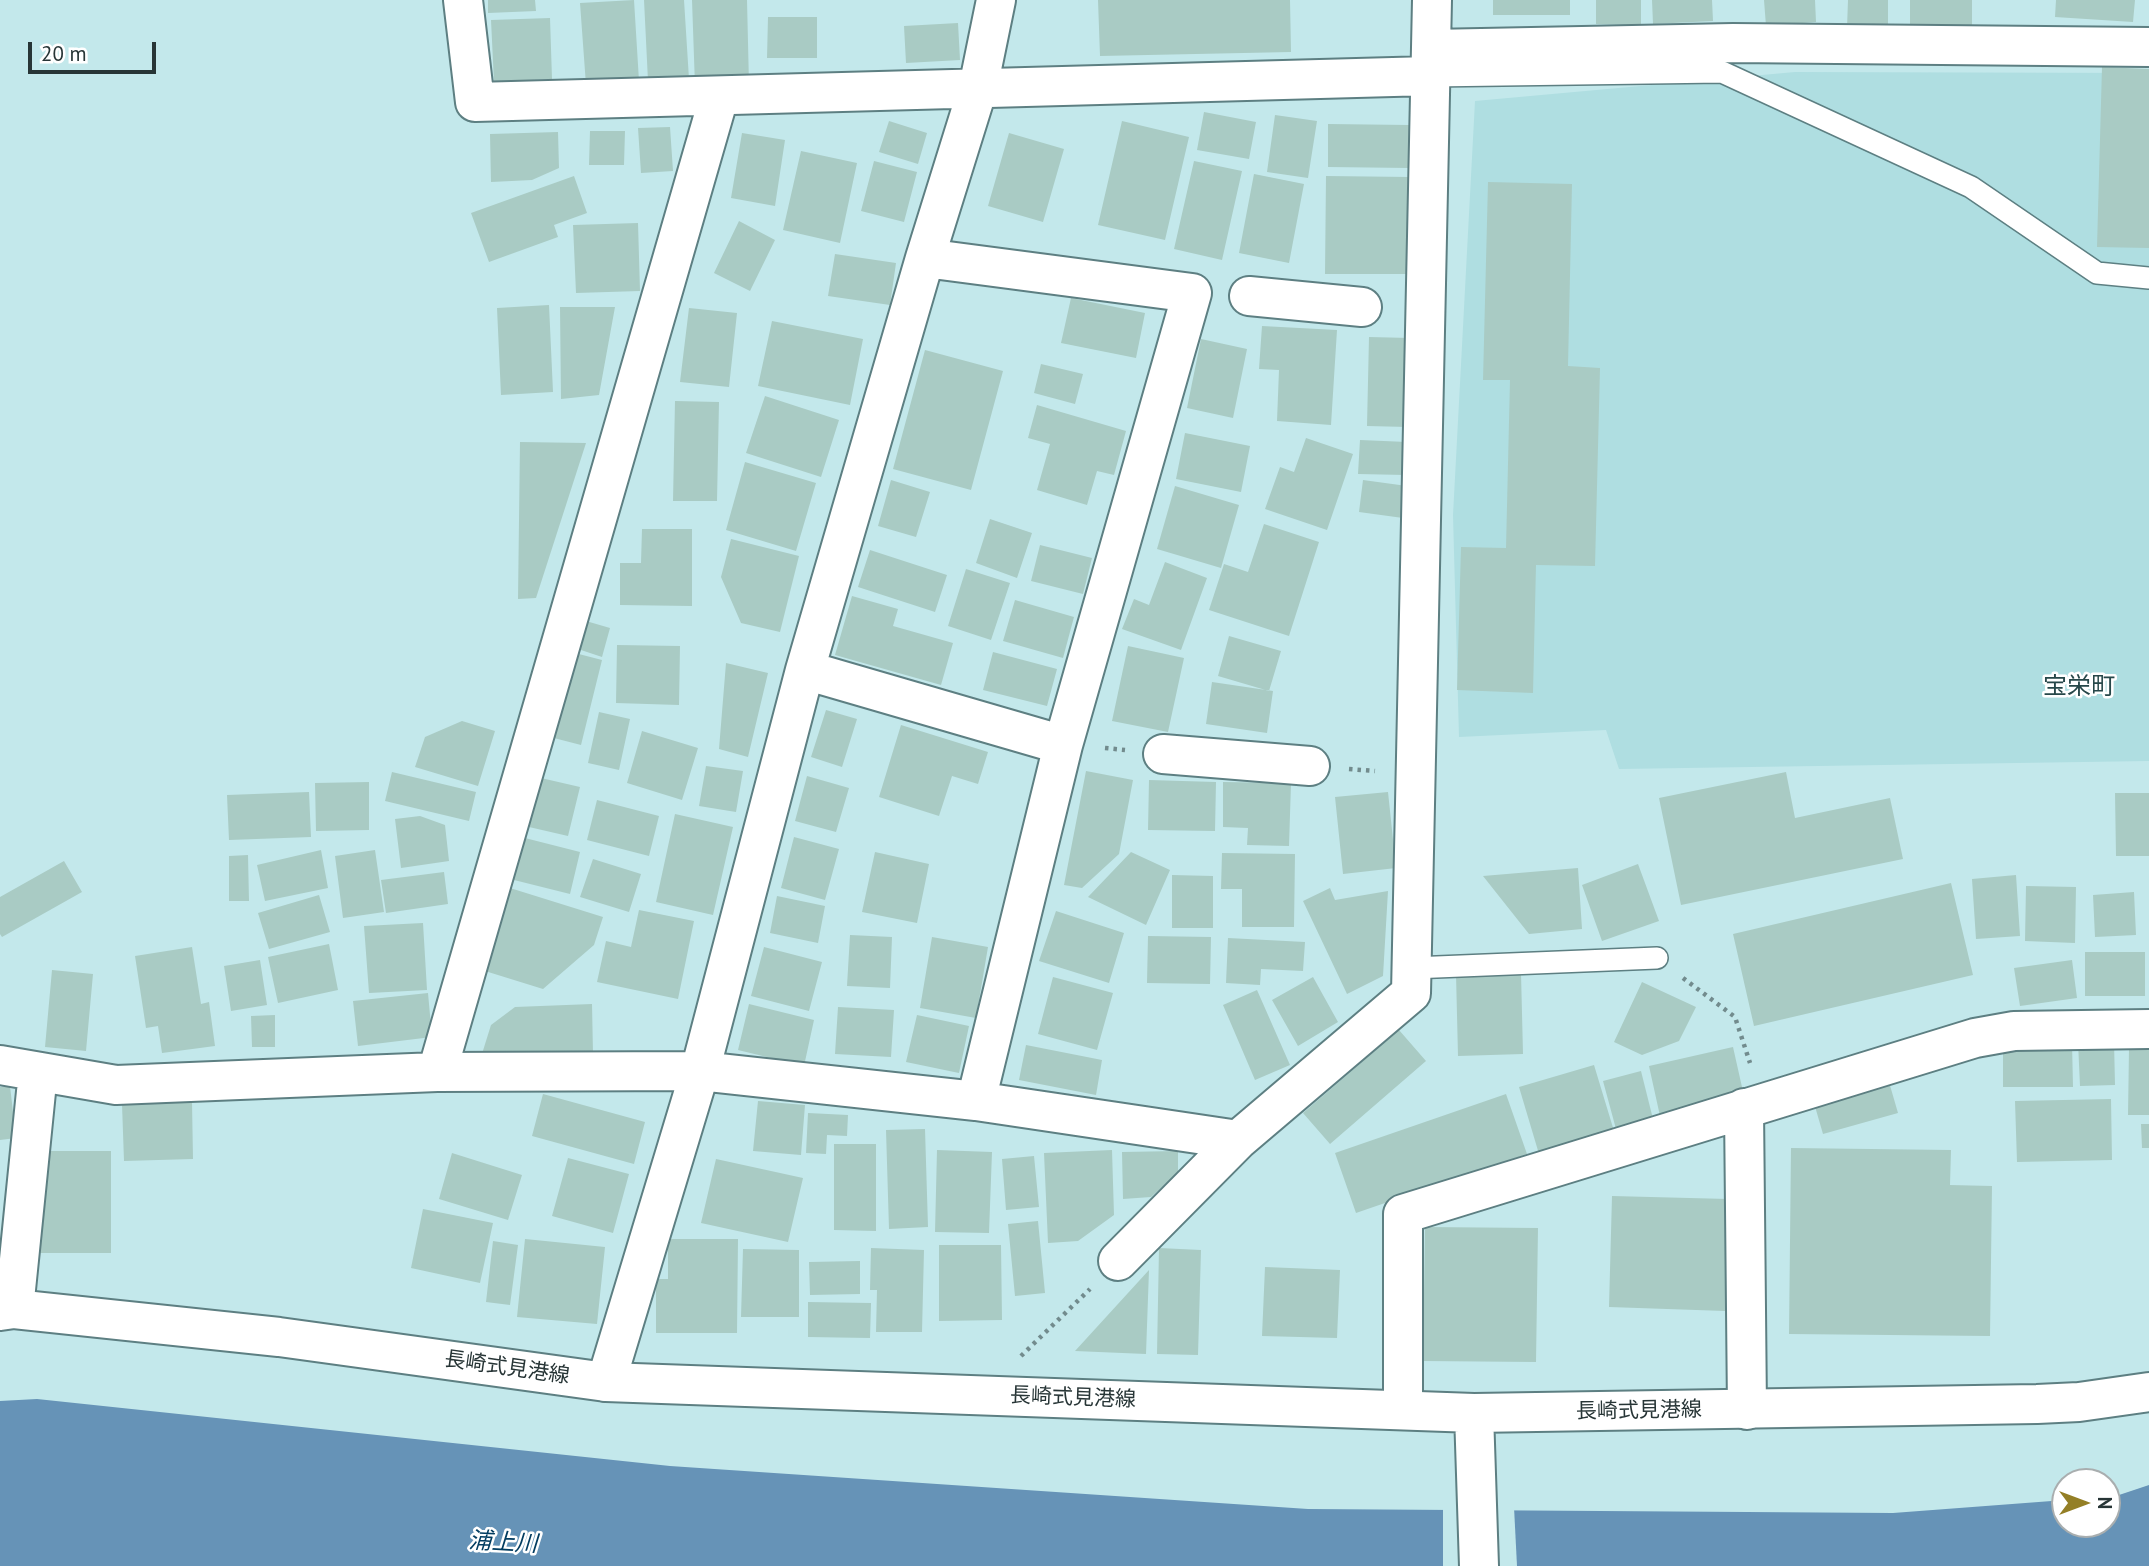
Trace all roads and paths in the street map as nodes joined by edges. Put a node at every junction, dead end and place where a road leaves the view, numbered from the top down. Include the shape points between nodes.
1 (463, 0) edge
2 (996, 0) edge
3 (1432, 0) edge
4 (2149, 47) edge
5 (1431, 63) junction
6 (978, 88) junction
7 (719, 97) junction
8 (925, 258) junction
9 (2149, 278) edge
10 (1249, 296) dead end
11 (1362, 307) dead end
12 (805, 670) junction
13 (1063, 745) junction
14 (1163, 754) joint
15 (1310, 766) joint
16 (1416, 774) junction
17 (1657, 958) joint
18 (1412, 968) junction
19 (2149, 1029) edge
20 (0, 1065) edge
21 (700, 1071) junction
22 (38, 1072) junction
23 (438, 1072) junction
24 (976, 1101) junction
25 (1753, 1105) junction
26 (1238, 1140) junction
27 (1118, 1261) joint
28 (7, 1310) edge
29 (606, 1382) junction
30 (2149, 1392) edge
31 (983, 1394) junction
32 (1403, 1410) junction
33 (1747, 1410) junction
34 (1474, 1413) junction
35 (1479, 1566) edge

1 - 7 street via 475,102
2 - 6 street
3 - 5 street
4 - 5 street via 1733,43
5 - 6 street
5 - 9 lane via 1722,72 1970,187 2096,273
5 - 16 street
6 - 7 street
6 - 8 street
7 - 23 street
8 - 12 street
8 - 13 street via 1192,293
10 - 11 street
12 - 13 street
12 - 21 street
13 - 14 path
13 - 24 street
14 - 15 street
15 - 16 path
16 - 18 street
17 - 18 lane
17 - 25 path via 1735,1017
18 - 26 street via 1411,993
19 - 25 street via 2014,1031 1975,1038
20 - 22 street
21 - 23 street
21 - 24 street
21 - 29 street
22 - 23 street via 116,1085
22 - 28 street
24 - 26 street
25 - 32 street via 1403,1214
25 - 33 street
26 - 27 street
27 - 31 path
28 - 29 street, 長崎式見港線 via 279,1338
29 - 31 street, 長崎式見港線
30 - 33 street, 長崎式見港線 via 2079,1402
31 - 32 street, 長崎式見港線
32 - 34 street, 長崎式見港線
33 - 34 street, 長崎式見港線
34 - 35 street

